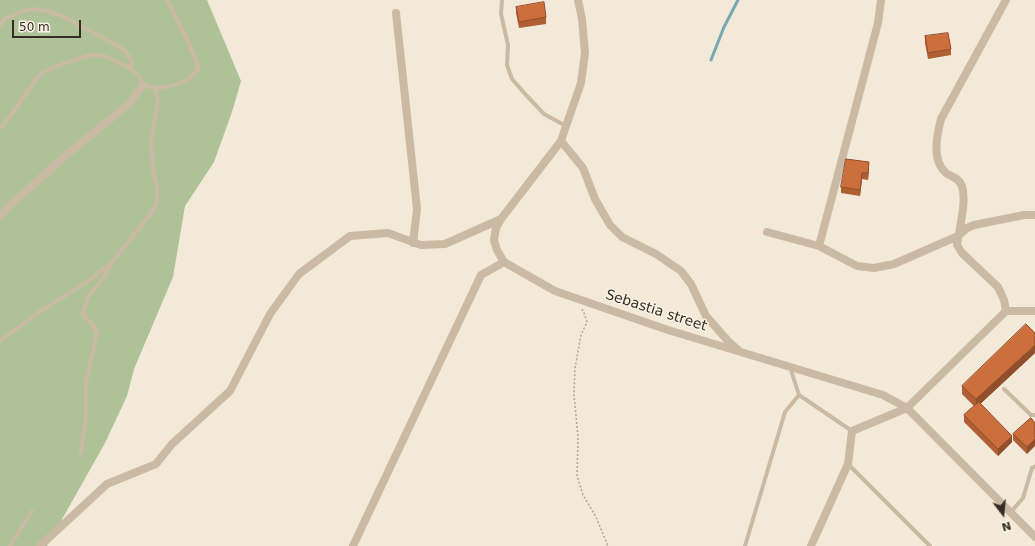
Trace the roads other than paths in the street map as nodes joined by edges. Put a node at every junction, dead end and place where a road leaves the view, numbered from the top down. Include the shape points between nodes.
1 (167, 0) edge
2 (502, 0) edge
3 (578, 0) edge
4 (881, 0) edge
5 (1006, 0) edge
6 (396, 13) dead end
7 (0, 25) edge
8 (130, 68) junction
9 (143, 85) junction
10 (155, 88) junction
11 (566, 126) junction
12 (0, 128) edge
13 (561, 141) junction
14 (1035, 215) edge
15 (0, 216) edge
16 (501, 219) junction
17 (767, 232) dead end
18 (958, 236) junction
19 (414, 243) junction
20 (819, 246) junction
21 (113, 261) junction
22 (504, 262) junction
23 (1006, 311) junction
24 (1035, 311) edge
25 (0, 341) edge
26 (740, 352) junction
27 (790, 367) junction
28 (1004, 389) dead end
29 (799, 395) junction
30 (907, 408) junction
31 (1035, 415) edge
32 (852, 431) junction
33 (81, 453) dead end
34 (848, 464) junction
35 (1035, 467) edge
36 (32, 511) dead end
37 (1010, 512) junction
38 (1035, 537) edge
39 (10, 546) edge
40 (40, 546) edge
41 (353, 546) edge
42 (745, 546) edge
43 (811, 546) edge
44 (930, 546) edge

1 - 10 lane via 199,68 184,82 170,87
2 - 11 lane via 501,14 508,45 507,65 512,79 544,114
3 - 11 street via 585,53 581,83
4 - 20 street via 878,22
5 - 18 street via 941,119 936,136 939,163 945,172 957,178 962,185 962,223
6 - 19 street via 417,209
7 - 8 lane via 5,19 20,12 33,9 47,11 62,16 126,51 132,61
8 - 9 lane via 139,76
8 - 12 lane via 104,56 91,55 43,72
9 - 10 lane
9 - 15 street via 130,103 70,152
10 - 21 lane via 158,101 151,141 157,203
11 - 13 street
13 - 16 street
13 - 26 street via 583,168 595,199 610,224 622,237 656,254 681,271 691,284 706,316
14 - 18 street via 974,225
16 - 19 street via 445,244
16 - 22 street via 494,240
17 - 20 street
18 - 20 street via 894,264 874,268 857,266
18 - 23 street via 957,245 962,253 1002,293
19 - 40 street via 388,233 350,236 299,274 270,314 230,392 172,444 156,464 107,484
21 - 25 lane
21 - 33 lane via 89,296 83,312 97,334 86,382 86,416
22 - 26 street, Sebastia street via 555,291
22 - 41 street via 481,275
23 - 24 street
23 - 30 street
26 - 27 street, Sebastia street
27 - 29 lane
27 - 30 street, Sebastia street via 883,395
28 - 31 lane via 1031,415
29 - 32 lane
29 - 42 lane via 785,412
30 - 32 street
30 - 37 street, Sebastia street
32 - 34 street
34 - 43 street
34 - 44 lane
35 - 37 lane via 1032,468 1023,498
36 - 39 lane
37 - 38 street, Sebastia street

